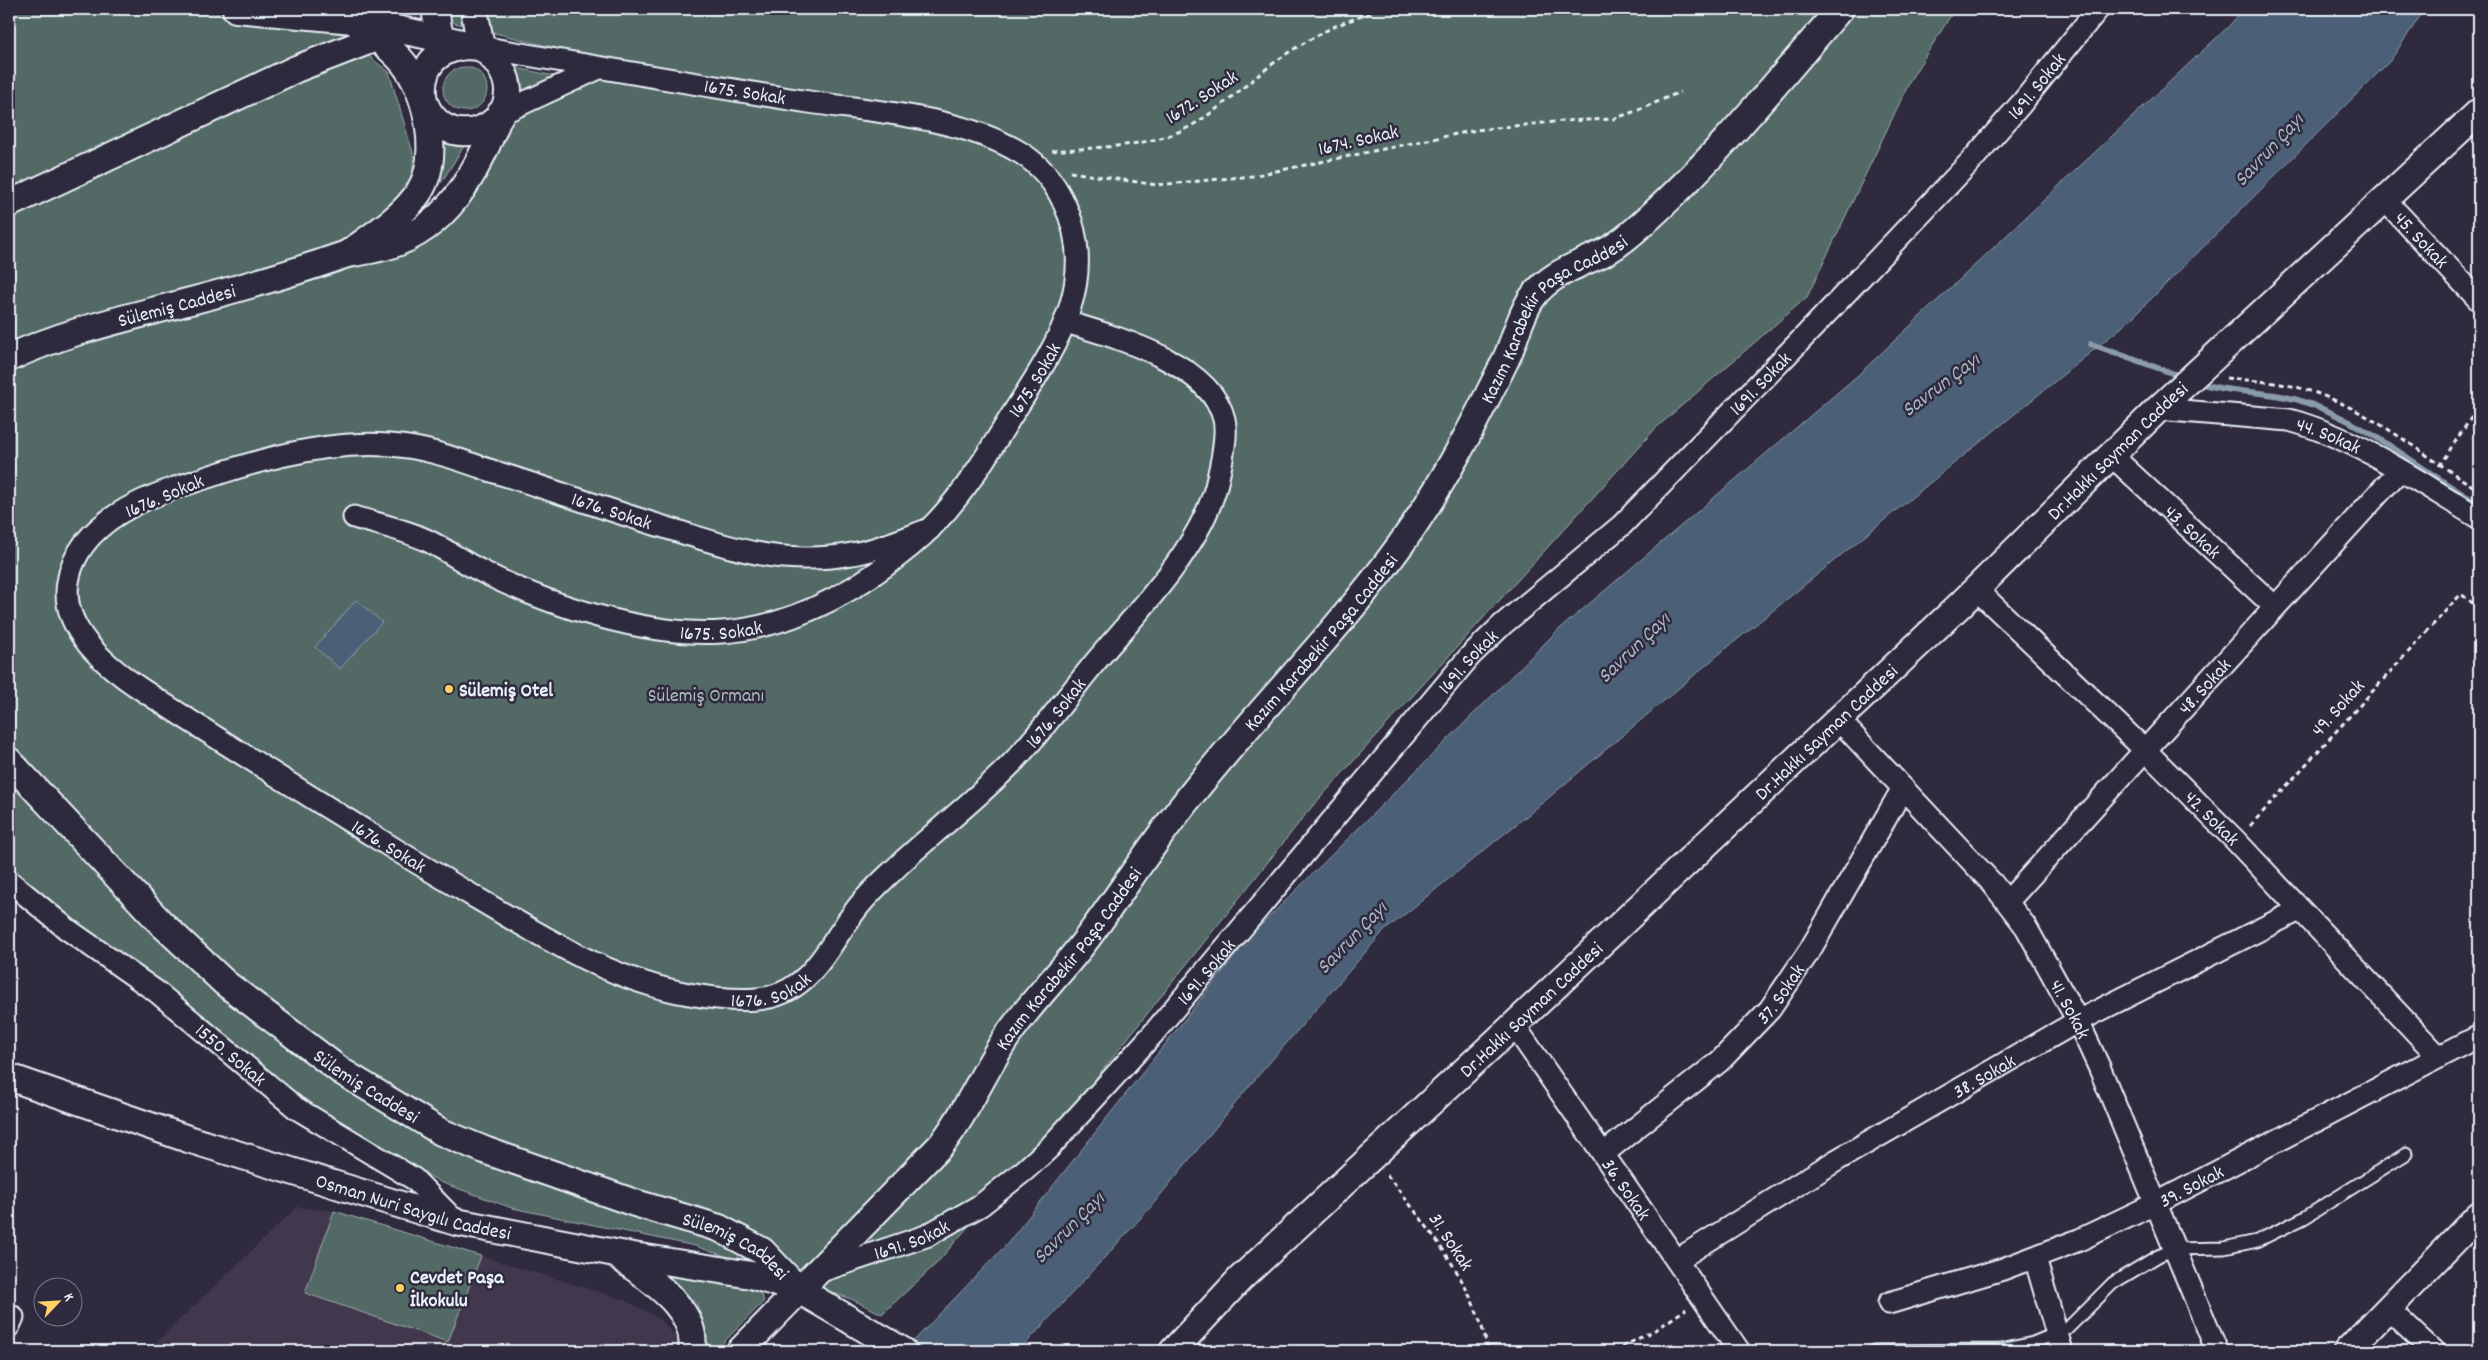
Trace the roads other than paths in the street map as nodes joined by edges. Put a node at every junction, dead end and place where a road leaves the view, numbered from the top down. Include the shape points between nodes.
1 (236, 9) edge
2 (435, 9) edge
3 (474, 9) edge
4 (1840, 9) edge
5 (2098, 9) edge
6 (353, 20) junction
7 (376, 38) junction
8 (440, 39) junction
9 (481, 46) junction
10 (599, 68) junction
11 (423, 97) junction
12 (2479, 112) edge
13 (500, 114) junction
14 (2385, 200) junction
15 (9, 204) edge
16 (347, 254) junction
17 (2479, 300) edge
18 (1066, 322) junction
19 (9, 358) edge
20 (2158, 409) junction
21 (2112, 455) junction
22 (2399, 471) junction
23 (354, 517) dead end
24 (2479, 518) edge
25 (930, 529) junction
26 (1976, 589) junction
27 (2275, 607) junction
28 (1838, 719) junction
29 (2145, 750) junction
30 (9, 761) edge
31 (1903, 788) junction
32 (9, 881) edge
33 (2008, 901) junction
34 (2299, 910) junction
35 (2078, 1021) junction
36 (1514, 1025) junction
37 (2479, 1036) edge
38 (2439, 1057) junction
39 (9, 1077) edge
40 (1603, 1154) junction
41 (2406, 1154) dead end
42 (2157, 1203) junction
43 (2479, 1215) edge
44 (456, 1222) junction
45 (2175, 1249) junction
46 (615, 1253) junction
47 (2035, 1258) junction
48 (1677, 1260) junction
49 (818, 1272) junction
50 (800, 1290) junction
51 (1889, 1303) dead end
52 (2387, 1308) junction
53 (2060, 1343) edge
54 (692, 1351) edge
55 (740, 1351) edge
56 (903, 1351) edge
57 (1172, 1351) edge
58 (1740, 1351) edge
59 (1874, 1351) edge
60 (2217, 1351) edge
61 (2347, 1351) edge
62 (2433, 1351) edge

1 - 6 street
2 - 8 street
3 - 9 street
4 - 49 street, Kazım Karabekir Paşa Caddesi via 1677,192 1609,250 1560,272 1530,300 1475,419 1423,512 1400,545 1339,622 1182,806 1108,911 1007,1037 941,1145
5 - 49 street, 1691. Sokak via 1972,160 1622,525 1502,625 1470,656 1152,1035 1049,1148 981,1205 926,1236
6 - 7 street
6 - 8 street
7 - 11 street via 405,65
7 - 15 street via 296,69
8 - 9 street
9 - 10 street, 1675. Sokak
9 - 11 street via 453,48 442,53 426,72
9 - 13 street via 501,65 507,78 508,92
10 - 13 street
10 - 18 street, 1675. Sokak via 921,120 974,132 1021,153 1038,166 1059,192 1076,237 1076,279
11 - 13 street via 434,119 458,132 486,127
11 - 16 street via 429,133 427,176 408,207
12 - 14 street, Dr.Hakkı Sayman Caddesi
13 - 16 street, Sülemiş Caddesi via 484,154 468,182 434,221 400,242
14 - 17 street, 45. Sokak
14 - 20 street, Dr.Hakkı Sayman Caddesi
16 - 19 street, Sülemiş Caddesi via 234,290 76,331
18 - 25 street, 1675. Sokak via 1054,348 985,459
18 - 25 street, 1676. Sokak via 1124,340 1156,355 1180,368 1211,394 1225,421 1224,447 1212,500 1172,569 1014,760 874,889 844,926 826,956 809,974 777,995 757,999 714,998 662,989 590,962 541,935 419,864 117,674 91,648 77,628 69,610 66,591 72,563 86,541 127,508 219,472 348,445 390,445 445,455 603,509 759,554 798,557 852,554
20 - 21 street, Dr.Hakkı Sayman Caddesi
20 - 22 street, 44. Sokak via 2289,420 2330,433
21 - 26 street, Dr.Hakkı Sayman Caddesi
21 - 27 street, 43. Sokak
22 - 24 street, 44. Sokak
22 - 27 street, 48. Sokak
23 - 25 street, 1675. Sokak via 422,538 520,589 570,607 640,626 690,632 760,627 821,607 872,576
26 - 28 street, Dr.Hakkı Sayman Caddesi
26 - 29 street, 42. Sokak
27 - 29 street, 48. Sokak
28 - 31 street, 41. Sokak
28 - 36 street, Dr.Hakkı Sayman Caddesi
29 - 33 street, 48. Sokak
29 - 34 street, 42. Sokak
30 - 50 street, Sülemiş Caddesi via 161,923 211,970 341,1071 441,1132 635,1203 719,1228 762,1251
31 - 33 street, 41. Sokak
31 - 40 street, 37. Sokak via 1810,950 1770,1009 1713,1066
32 - 44 street, 1550. Sokak via 67,929 156,992 290,1103 326,1128 414,1179
33 - 35 street, 41. Sokak via 2050,967
34 - 35 street, 38. Sokak
34 - 38 street, 42. Sokak
35 - 42 street, 41. Sokak
35 - 48 street, 38. Sokak via 1837,1160
36 - 40 street, 36. Sokak
36 - 57 street, Dr.Hakkı Sayman Caddesi via 1240,1279
37 - 38 street, 39. Sokak
38 - 42 street, 39. Sokak
39 - 44 street, Osman Nuri Saygılı Caddesi via 179,1137
40 - 48 street, 36. Sokak
41 - 45 lane via 2304,1218 2257,1241 2224,1248
42 - 45 street, 41. Sokak
42 - 47 street, 39. Sokak
43 - 52 street
44 - 46 street, Osman Nuri Saygılı Caddesi
45 - 53 lane via 2113,1283 2074,1323
45 - 60 street, 41. Sokak
46 - 50 street, Osman Nuri Saygılı Caddesi via 751,1276
46 - 54 street via 685,1313 692,1331
47 - 51 street, 39. Sokak
47 - 53 street
48 - 58 street, 36. Sokak
49 - 50 street, Kazım Karabekir Paşa Caddesi
50 - 55 street, Kazım Karabekir Paşa Caddesi
50 - 56 street, Osman Nuri Saygılı Caddesi
52 - 61 street
52 - 62 street
53 - 59 lane via 2033,1343 2001,1350

